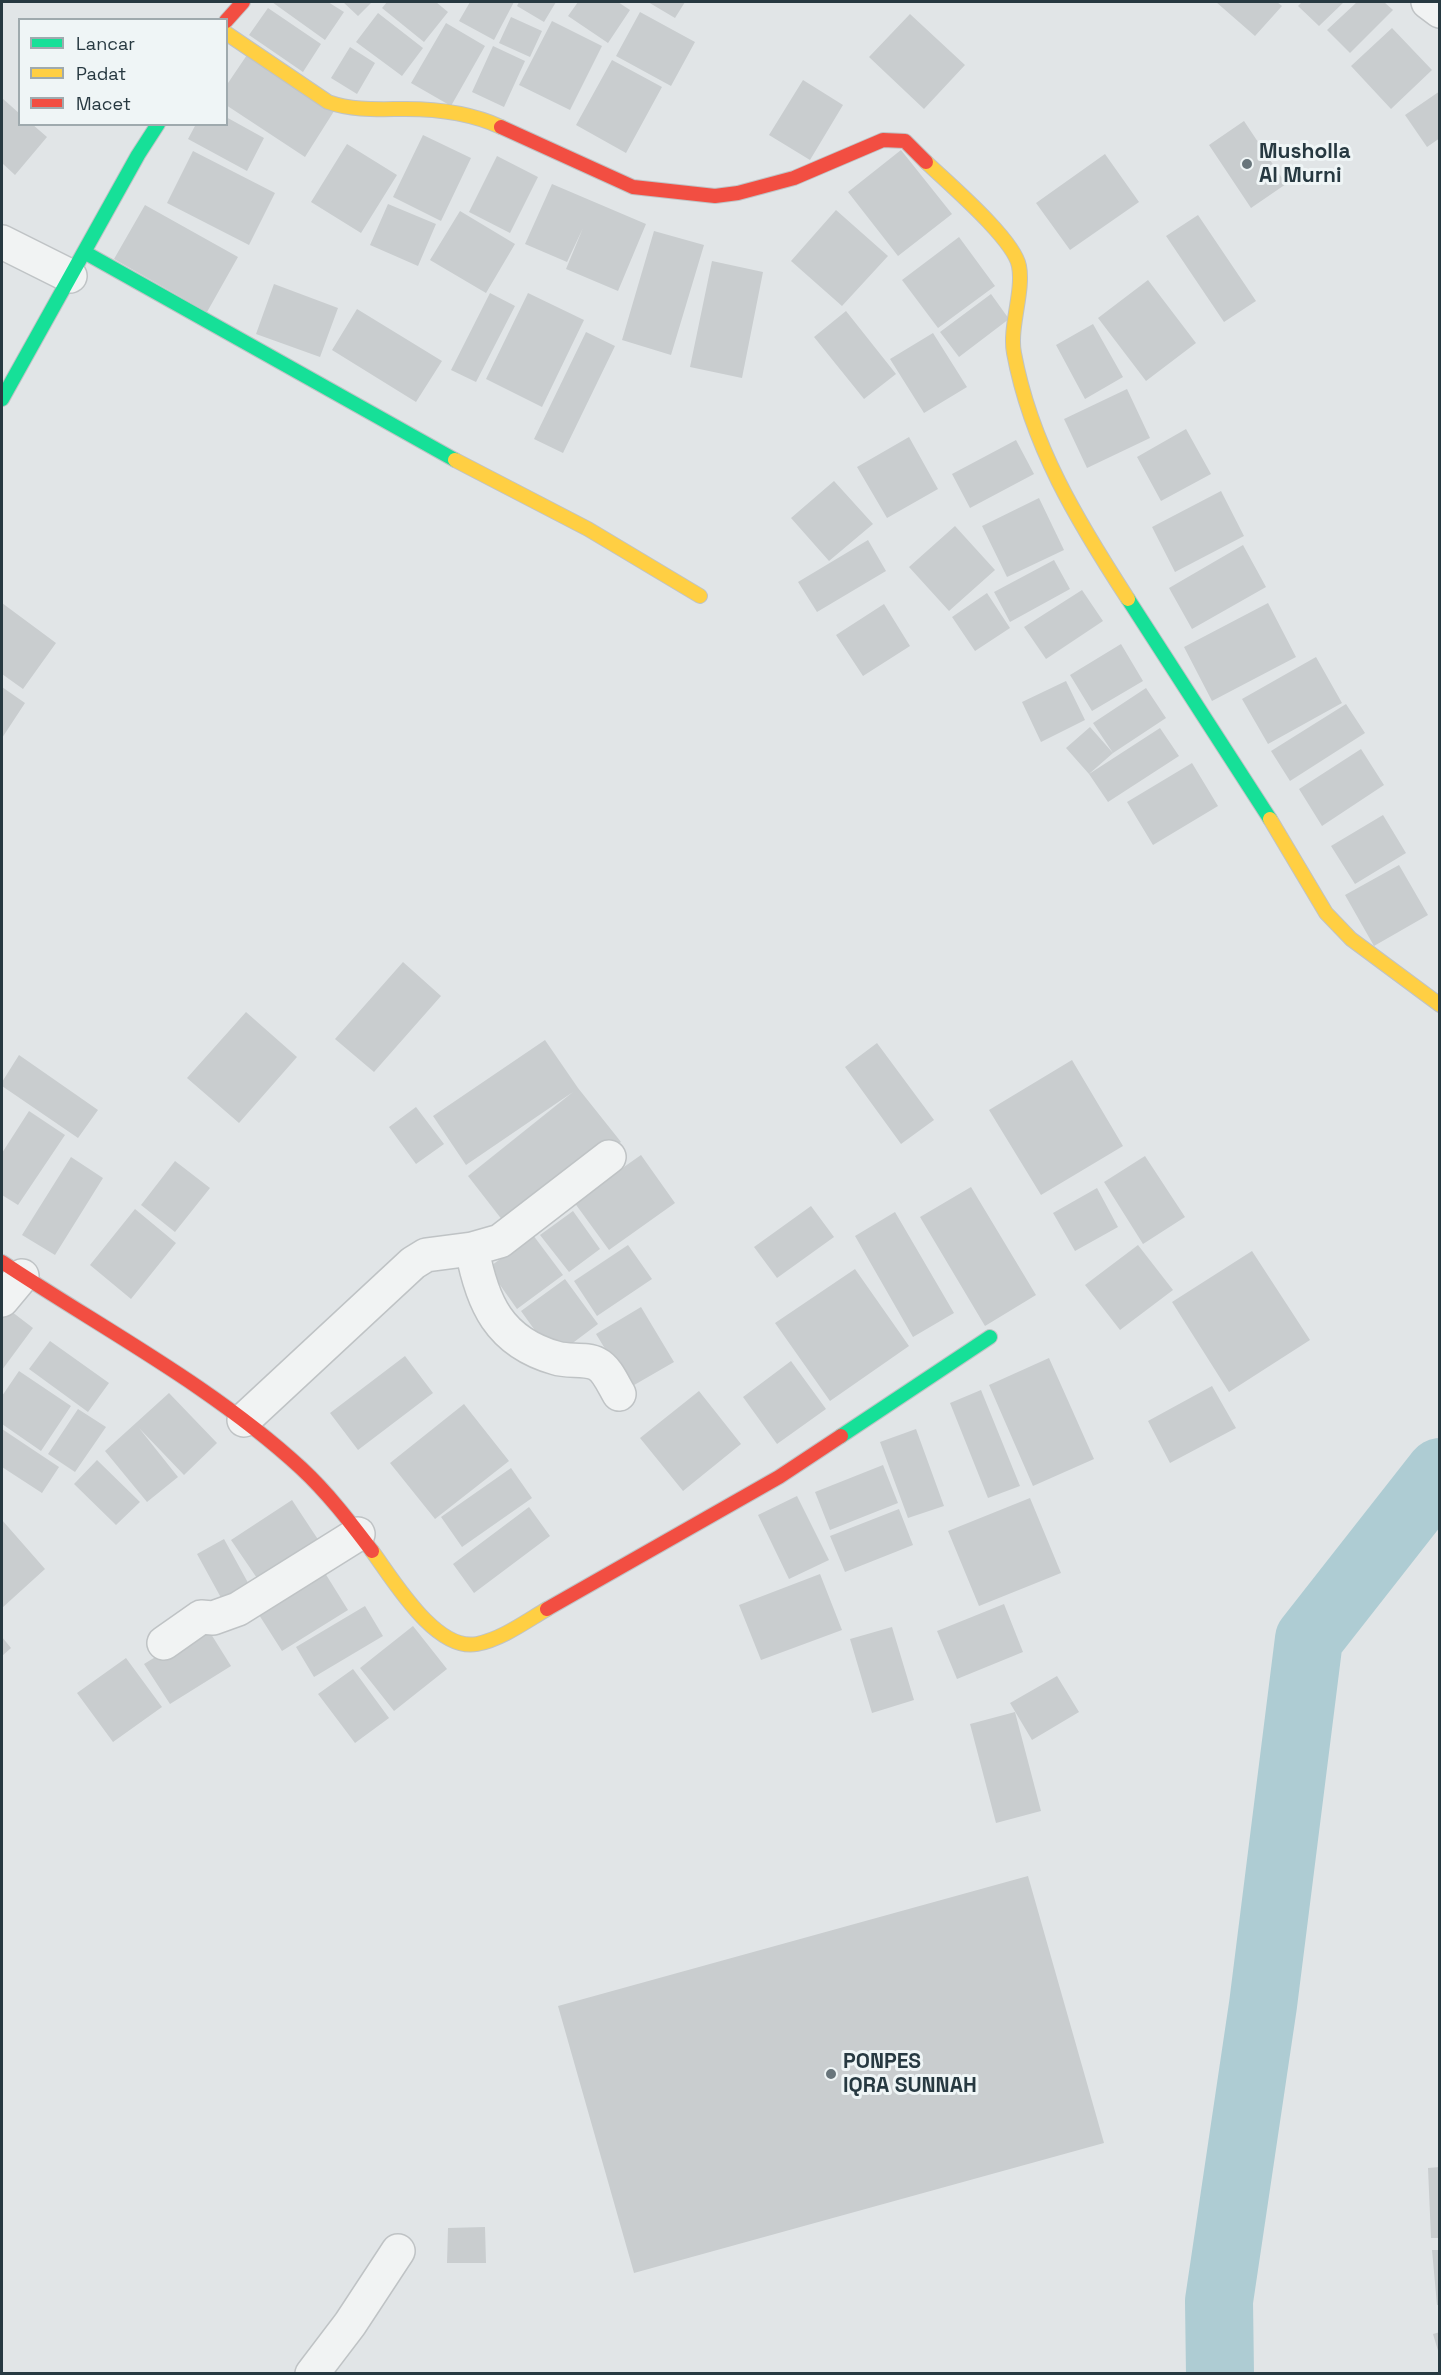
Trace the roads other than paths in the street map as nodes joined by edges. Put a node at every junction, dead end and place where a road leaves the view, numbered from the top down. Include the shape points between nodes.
1 (243, 2) edge
2 (1428, 2) edge
3 (1440, 11) edge
4 (228, 19) edge
5 (228, 34) edge
6 (157, 126) edge
7 (2, 242) edge
8 (77, 264) junction
9 (2, 399) edge
10 (700, 596) dead end
11 (1440, 1005) edge
12 (609, 1157) dead end
13 (472, 1249) junction
14 (8, 1279) edge
15 (990, 1337) dead end
16 (619, 1394) dead end
17 (244, 1420) junction
18 (358, 1534) junction
19 (164, 1642) dead end
20 (398, 2251) dead end
21 (312, 2373) edge

1 - 4 street
2 - 3 street
5 - 11 street via 328,102 345,109 464,113 633,187 716,196 738,193 794,178 883,140 905,141 1003,238 1019,266 1013,350 1029,416 1075,517 1292,852 1326,913 1351,939
6 - 8 street
7 - 8 street
8 - 9 street
8 - 10 street via 588,530
12 - 13 street via 500,1241
13 - 16 street via 485,1301 500,1325 532,1351 597,1364
13 - 17 street via 426,1255 413,1263
14 - 17 street via 181,1376
15 - 18 street via 778,1477 514,1628 471,1647 453,1643 439,1634
17 - 18 street via 304,1470
18 - 19 street via 238,1609 213,1618 201,1617
20 - 21 street

